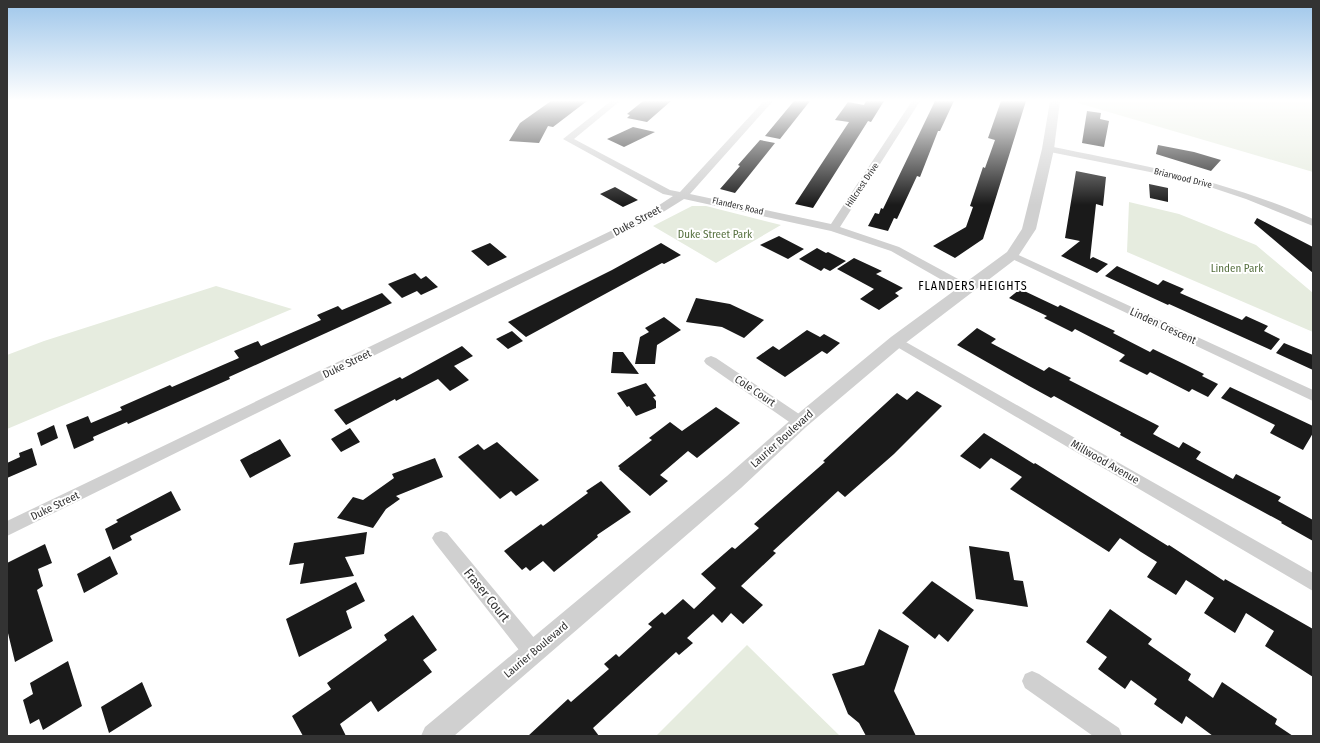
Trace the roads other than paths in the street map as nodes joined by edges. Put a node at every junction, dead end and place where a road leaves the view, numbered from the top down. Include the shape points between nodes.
1 (572, 136) edge
2 (737, 136) edge
3 (894, 136) edge
4 (1050, 136) edge
5 (1048, 149) junction
6 (684, 194) junction
7 (1313, 223) edge
8 (834, 228) junction
9 (1012, 255) junction
10 (967, 289) junction
11 (897, 341) junction
12 (711, 361) dead end
13 (1313, 396) edge
14 (800, 422) junction
15 (7, 529) edge
16 (441, 538) dead end
17 (1313, 583) edge
18 (533, 652) junction
19 (1032, 681) dead end
20 (434, 736) edge
21 (1111, 736) edge

1 - 6 street, Flanders Road via 568,139 666,192
2 - 6 street
3 - 8 street, Hillcrest Drive
4 - 5 street, Laurier Boulevard
5 - 7 street, Briarwood Drive via 1179,176 1233,191
5 - 9 street, Laurier Boulevard via 1029,230
6 - 8 street, Flanders Road
6 - 15 street, Duke Street via 648,217
8 - 10 street, Flanders Road via 895,249
9 - 10 street, Laurier Boulevard
9 - 13 street, Linden Crescent
10 - 11 street, Laurier Boulevard
11 - 14 street, Laurier Boulevard
11 - 17 street, Millwood Avenue
12 - 14 street, Cole Court
14 - 18 street, Laurier Boulevard via 734,482
16 - 18 street, Fraser Court
18 - 20 street, Laurier Boulevard
19 - 21 street

